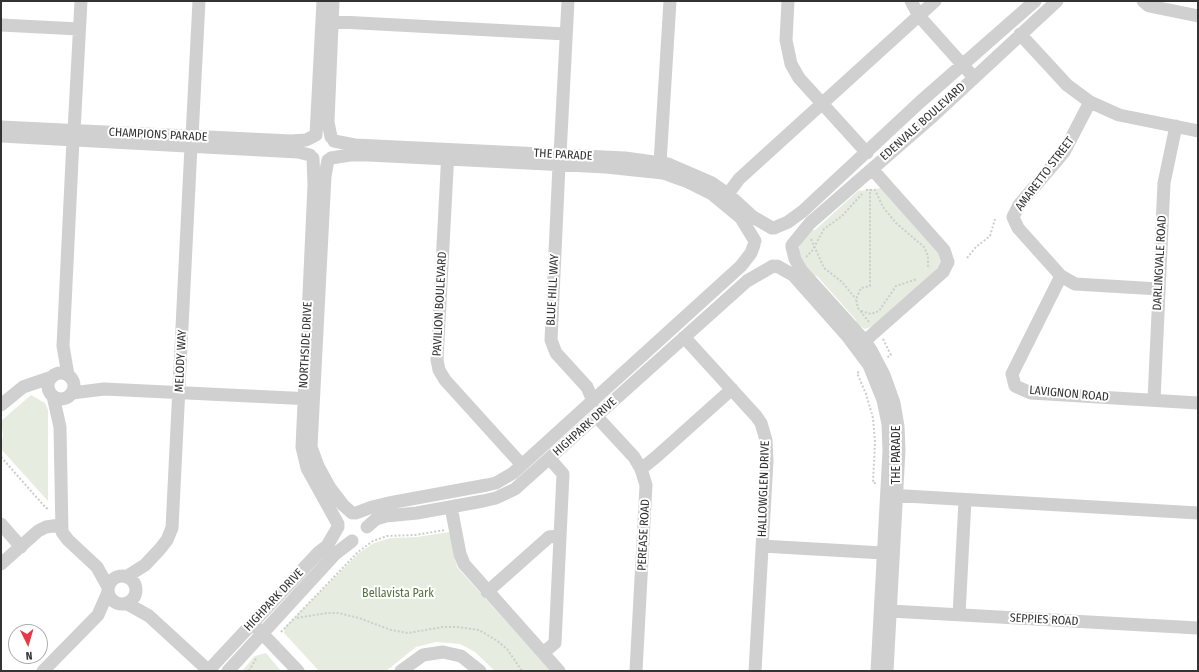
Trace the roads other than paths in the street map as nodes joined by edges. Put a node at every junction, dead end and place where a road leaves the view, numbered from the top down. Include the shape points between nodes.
1 (81, 1) edge
2 (199, 1) edge
3 (323, 1) edge
4 (334, 1) edge
5 (568, 1) edge
6 (670, 1) edge
7 (788, 1) edge
8 (911, 1) edge
9 (935, 1) edge
10 (1035, 1) edge
11 (1057, 1) edge
12 (1143, 1) edge
13 (919, 16) junction
14 (1198, 16) edge
15 (327, 22) junction
16 (1, 25) edge
17 (79, 29) junction
18 (566, 34) junction
19 (1020, 34) junction
20 (963, 66) junction
21 (973, 77) junction
22 (1090, 102) junction
23 (823, 104) junction
24 (1176, 126) junction
25 (1, 127) edge
26 (1198, 131) edge
27 (74, 135) junction
28 (1, 136) edge
29 (315, 136) junction
30 (332, 139) junction
31 (192, 141) junction
32 (867, 153) junction
33 (448, 154) junction
34 (312, 157) junction
35 (330, 159) junction
36 (560, 160) junction
37 (660, 163) junction
38 (872, 169) junction
39 (728, 194) junction
40 (773, 228) junction
41 (755, 243) junction
42 (792, 246) junction
43 (775, 266) junction
44 (1061, 276) junction
45 (1159, 289) junction
46 (684, 337) junction
47 (861, 345) junction
48 (63, 346) junction
49 (53, 376) junction
50 (70, 377) junction
51 (26, 386) junction
52 (104, 389) junction
53 (732, 389) junction
54 (179, 392) junction
55 (52, 394) junction
56 (71, 394) junction
57 (309, 399) junction
58 (1154, 400) junction
59 (593, 401) junction
60 (1198, 403) edge
61 (1, 405) edge
62 (597, 417) junction
63 (60, 427) junction
64 (550, 459) junction
65 (522, 465) junction
66 (641, 469) junction
67 (892, 496) junction
68 (965, 500) junction
69 (451, 507) junction
70 (354, 513) junction
71 (1198, 513) edge
72 (1, 524) edge
73 (60, 525) junction
74 (338, 526) junction
75 (367, 527) junction
76 (559, 536) junction
77 (352, 542) junction
78 (762, 546) junction
79 (21, 547) junction
80 (884, 553) junction
81 (1, 564) edge
82 (145, 565) junction
83 (97, 567) junction
84 (122, 577) junction
85 (108, 590) junction
86 (136, 590) junction
87 (487, 592) junction
88 (124, 604) junction
89 (890, 611) junction
90 (98, 615) junction
91 (959, 615) junction
92 (149, 616) junction
93 (252, 623) junction
94 (1198, 628) edge
95 (262, 632) junction
96 (542, 653) junction
97 (44, 671) edge
98 (209, 671) edge
99 (228, 671) edge
100 (298, 671) edge
101 (401, 671) edge
102 (480, 671) edge
103 (559, 671) edge
104 (636, 671) edge
105 (755, 671) edge
106 (877, 671) edge
107 (887, 671) edge

1 - 17 street
2 - 31 street, MELODY WAY
3 - 15 street
4 - 15 street
5 - 18 street, BLUE HILL WAY
6 - 37 street
7 - 23 street via 788,56 799,78
8 - 13 street
9 - 13 street
10 - 20 street, EDENVALE BOULEVARD
11 - 19 street, EDENVALE BOULEVARD
12 - 14 street via 1149,6
13 - 20 street
13 - 23 street
15 - 18 street
15 - 29 street
15 - 30 street via 328,122
16 - 17 street
17 - 27 street
18 - 36 street, BLUE HILL WAY
19 - 21 street, EDENVALE BOULEVARD
19 - 22 street via 1067,85
20 - 21 street
20 - 32 street, EDENVALE BOULEVARD via 920,102
21 - 38 street, EDENVALE BOULEVARD
22 - 24 street via 1119,114
22 - 44 street, AMARETTO STREET via 1064,152 1019,205 1014,217 1018,228
23 - 32 street
23 - 39 street via 739,179
24 - 26 street
24 - 45 street, DARLINGVALE ROAD via 1164,183
25 - 27 street, CHAMPIONS PARADE
27 - 28 street, CHAMPIONS PARADE
27 - 31 street, CHAMPIONS PARADE
27 - 48 street
29 - 30 street via 324,134
29 - 31 street, CHAMPIONS PARADE via 306,140 291,141
29 - 34 street via 308,145
30 - 33 street, THE PARADE via 355,145
30 - 35 street via 335,150
31 - 34 street, CHAMPIONS PARADE via 298,152
31 - 54 street, MELODY WAY
32 - 40 street, EDENVALE BOULEVARD via 796,216
33 - 35 street, THE PARADE via 350,154
33 - 36 street, THE PARADE
33 - 65 street, PAVILION BOULEVARD via 439,370 445,380
34 - 35 street via 319,161
34 - 57 street, NORTHSIDE DRIVE via 314,185
35 - 57 street, NORTHSIDE DRIVE via 325,176
36 - 37 street, THE PARADE via 625,158
36 - 41 street, THE PARADE via 636,169 676,177 701,188 725,203 746,223
36 - 59 street, BLUE HILL WAY via 551,340 556,353 587,387
37 - 39 street, THE PARADE via 697,175
38 - 42 street, EDENVALE BOULEVARD via 808,226
38 - 47 street via 947,254 948,262 937,277
39 - 40 street, THE PARADE via 753,217
40 - 41 street via 762,232
40 - 42 street via 784,231
41 - 43 street via 757,257 767,265
41 - 59 street, HIGHPARK DRIVE via 741,266
42 - 43 street via 788,259
42 - 47 street, THE PARADE via 797,264
43 - 46 street, HIGHPARK DRIVE via 747,281
43 - 47 street, THE PARADE via 793,275
44 - 45 street, AMARETTO STREET via 1075,284
44 - 58 street, LAVIGNON ROAD via 1012,374 1015,386 1031,393
45 - 58 street, DARLINGVALE ROAD
46 - 53 street, HALLOWGLEN DRIVE
46 - 62 street, HIGHPARK DRIVE
47 - 67 street, THE PARADE via 886,412
48 - 49 street
48 - 50 street
49 - 50 street via 60,373
49 - 51 street
49 - 55 street via 48,384
50 - 52 street
50 - 56 street via 74,385
51 - 55 street
51 - 61 street via 20,388
52 - 54 street
52 - 56 street
53 - 66 street
53 - 78 street, HALLOWGLEN DRIVE via 761,423 766,440
54 - 57 street
54 - 82 street, MELODY WAY via 172,528 167,540
55 - 56 street via 61,399
55 - 63 street
56 - 63 street
57 - 70 street, NORTHSIDE DRIVE via 313,456 336,498
57 - 74 street, NORTHSIDE DRIVE via 303,455
58 - 60 street, LAVIGNON ROAD
59 - 65 street, HIGHPARK DRIVE
62 - 64 street, HIGHPARK DRIVE
62 - 66 street, PEREASE ROAD via 634,457
63 - 73 street
64 - 69 street, HIGHPARK DRIVE via 522,484 506,494
64 - 76 street via 563,474
65 - 70 street, HIGHPARK DRIVE via 496,483 389,503
66 - 104 street, PEREASE ROAD via 646,494
67 - 68 street
67 - 80 street, THE PARADE
67 - 89 street, THE PARADE
68 - 71 street
68 - 91 street
69 - 75 street, HIGHPARK DRIVE via 386,516 376,519
69 - 87 street via 464,564
70 - 74 street via 343,516
70 - 75 street via 364,518
72 - 79 street
73 - 79 street via 41,529
73 - 83 street via 68,540
74 - 77 street via 341,536
74 - 93 street, HIGHPARK DRIVE via 327,546
75 - 77 street via 361,539
76 - 87 street via 549,537
76 - 96 street via 555,643
77 - 95 street, HIGHPARK DRIVE via 336,554
78 - 80 street
78 - 105 street, HALLOWGLEN DRIVE
79 - 81 street
80 - 106 street, THE PARADE
82 - 84 street, MELODY WAY
82 - 86 street, MELODY WAY via 138,578
83 - 84 street
83 - 85 street
84 - 85 street via 112,580
84 - 86 street via 133,581
85 - 88 street via 112,600
85 - 90 street
86 - 88 street via 133,598
86 - 92 street
87 - 96 street
88 - 90 street
88 - 92 street
89 - 91 street, SEPPIES ROAD
89 - 107 street, THE PARADE
90 - 97 street
91 - 94 street, SEPPIES ROAD
92 - 98 street
93 - 95 street
93 - 98 street, HIGHPARK DRIVE
95 - 99 street, HIGHPARK DRIVE
95 - 100 street
96 - 103 street
101 - 102 street via 423,655 443,652 461,656

